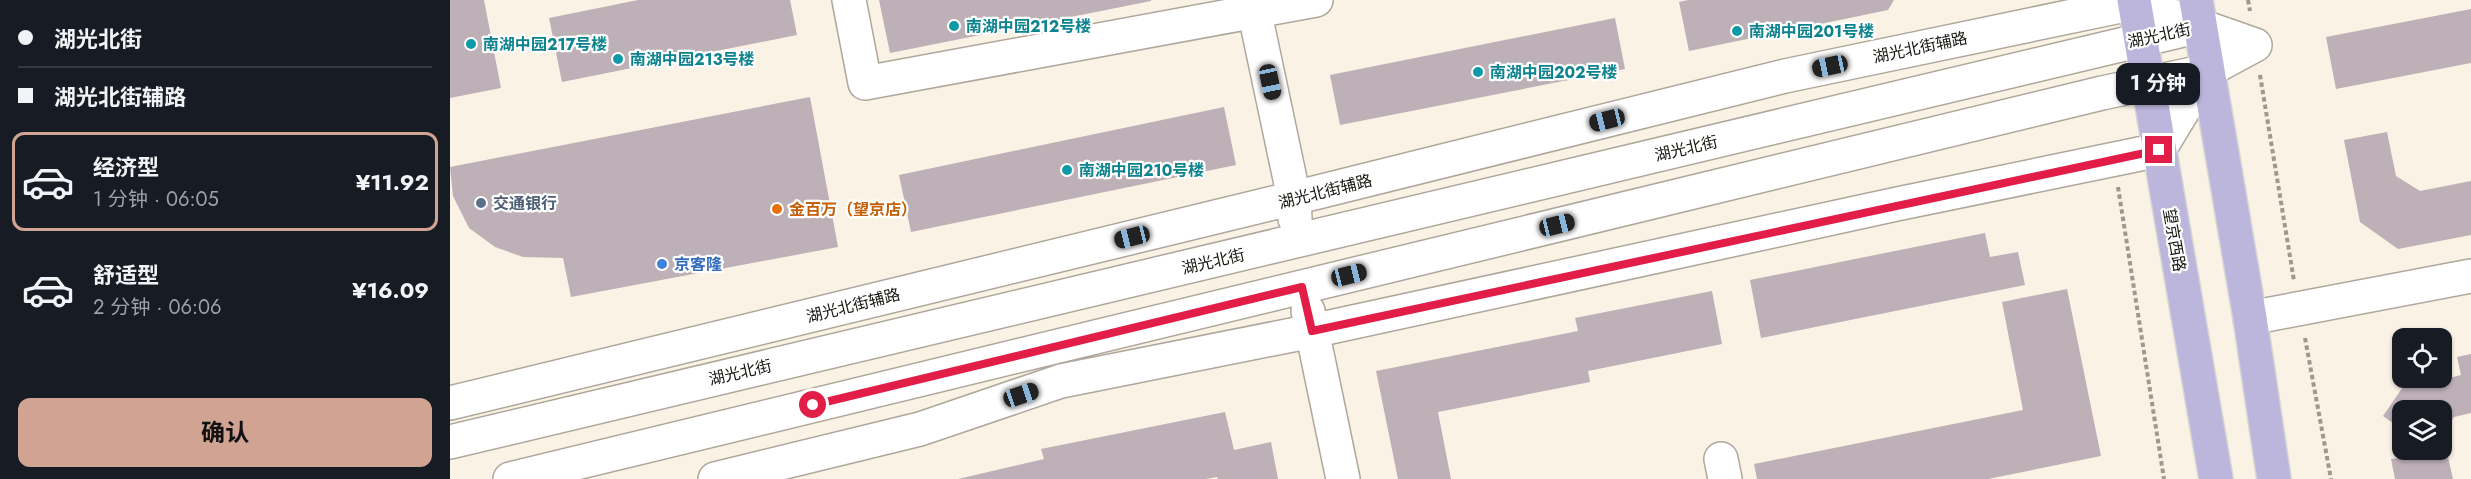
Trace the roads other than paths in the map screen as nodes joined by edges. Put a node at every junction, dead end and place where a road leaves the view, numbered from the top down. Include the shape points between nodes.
1 (849, 0) edge
2 (1316, 0) edge
3 (2135, 1) edge
4 (1253, 6) edge
5 (2198, 13) edge
6 (2141, 39) junction
7 (2207, 71) junction
8 (2148, 82) junction
9 (2159, 150) junction
10 (1294, 198) junction
11 (1296, 242) junction
12 (2471, 276) edge
13 (1302, 287) junction
14 (2250, 318) junction
15 (1312, 331) junction
16 (450, 403) edge
17 (450, 442) edge
18 (510, 479) edge
19 (715, 479) edge
20 (1343, 479) edge
21 (2217, 479) edge
22 (2274, 479) edge

1 - 4 street via 865,83
2 - 4 street
3 - 5 street
3 - 6 main road, 望京西路
3 - 10 street, 湖光北街辅路 via 1785,76
4 - 10 street
5 - 6 street, 湖光北街
5 - 7 main road
5 - 7 street, 湖光北街 via 2255,45
6 - 8 main road, 望京西路
6 - 11 street, 湖光北街
7 - 8 street
7 - 9 street
7 - 14 main road
8 - 9 main road, 望京西路
8 - 13 street
9 - 15 street
9 - 21 main road, 望京西路
10 - 11 street
10 - 16 street, 湖光北街辅路
11 - 13 street
11 - 17 street, 湖光北街
12 - 14 street
13 - 15 street
13 - 18 street
14 - 22 main road
15 - 19 street via 1061,381 920,429
15 - 20 street

